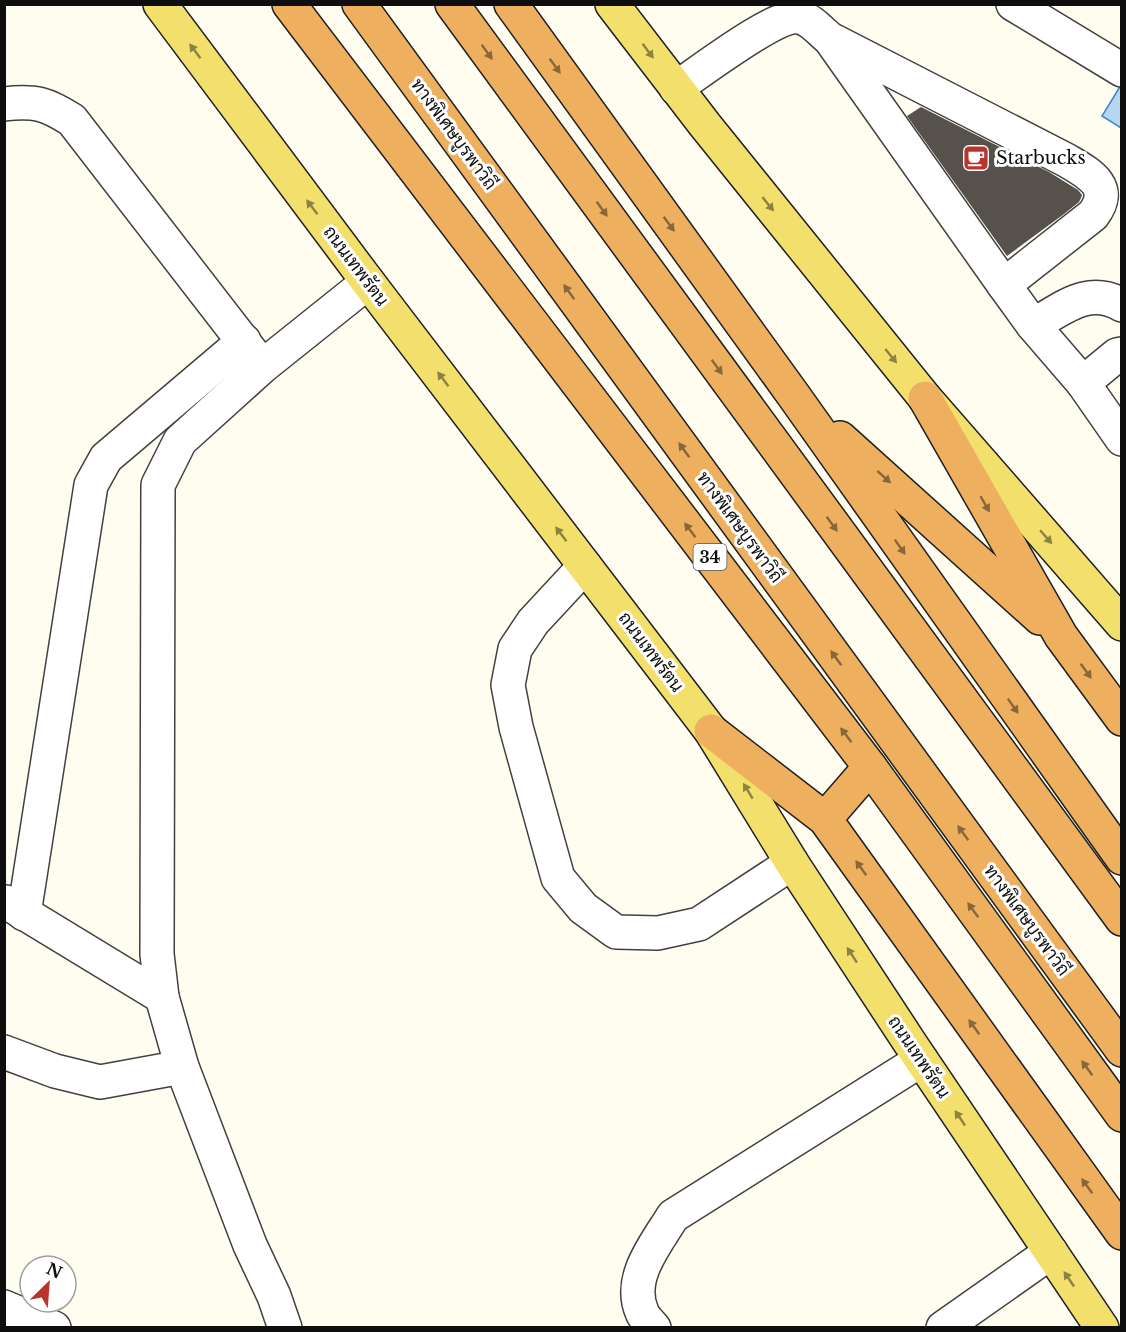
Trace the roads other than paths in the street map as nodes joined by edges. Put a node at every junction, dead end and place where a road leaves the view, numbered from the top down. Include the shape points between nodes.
1 (160, 4) edge
2 (289, 4) edge
3 (359, 4) edge
4 (452, 4) edge
5 (510, 4) edge
6 (612, 4) edge
7 (1013, 4) edge
8 (830, 39) junction
9 (1122, 70) edge
10 (676, 88) junction
11 (4, 104) edge
12 (369, 282) junction
13 (1004, 285) junction
14 (1122, 305) edge
15 (1034, 325) junction
16 (253, 354) junction
17 (1122, 354) edge
18 (1083, 383) junction
19 (794, 396) junction
20 (925, 399) junction
21 (1122, 439) edge
22 (585, 566) junction
23 (1122, 624) edge
24 (1061, 636) junction
25 (1122, 719) edge
26 (711, 731) junction
27 (870, 767) junction
28 (825, 819) junction
29 (1122, 858) edge
30 (792, 863) junction
31 (14, 907) edge
32 (1122, 919) edge
33 (162, 997) junction
34 (1122, 1050) edge
35 (4, 1052) edge
36 (921, 1060) junction
37 (182, 1067) junction
38 (1122, 1115) edge
39 (1122, 1233) edge
40 (1051, 1252) junction
41 (4, 1307) edge
42 (54, 1328) edge
43 (285, 1328) edge
44 (654, 1328) edge
45 (943, 1328) edge
46 (1102, 1328) edge

12 -> 1 main road, ถนนเทพรัตน
27 -> 2 highway, 34
34 -> 3 highway, ทางพิเศษบูรพาวิถี
4 -> 32 highway
5 -> 19 highway
6 -> 10 main road
7 - 9 street
8 - 10 street via 802,18 782,20
8 - 13 street
8 - 13 street via 1066,160 1097,182 1101,198 1093,215
10 -> 20 main road
11 - 16 street via 49,106 72,120
12 - 16 street
22 -> 12 main road, ถนนเทพรัตน
13 - 15 street
14 - 15 street via 1091,296
15 - 18 street
16 - 31 street via 106,458 91,485
16 - 33 street via 180,441 158,485 157,954
17 - 18 street
18 - 21 street
19 -> 24 highway
19 -> 29 highway
20 -> 23 main road
20 -> 24 highway
22 - 26 main road, ถนนเทพรัตน
22 - 30 street via 533,622 515,649 508,684 516,728 558,878 583,908 616,932 658,933 699,924
24 -> 25 highway
26 - 28 highway
30 -> 26 main road, ถนนเทพรัตน
27 - 28 highway
38 -> 27 highway, 34
39 -> 28 highway
36 -> 30 main road, ถนนเทพรัตน
31 - 33 street
33 - 37 street
35 - 37 street via 100,1082
40 -> 36 main road, ถนนเทพรัตน
36 - 44 street via 673,1216 648,1255 638,1285 642,1312
37 - 43 street
40 - 45 street
46 -> 40 main road, ถนนเทพรัตน
41 - 42 street

